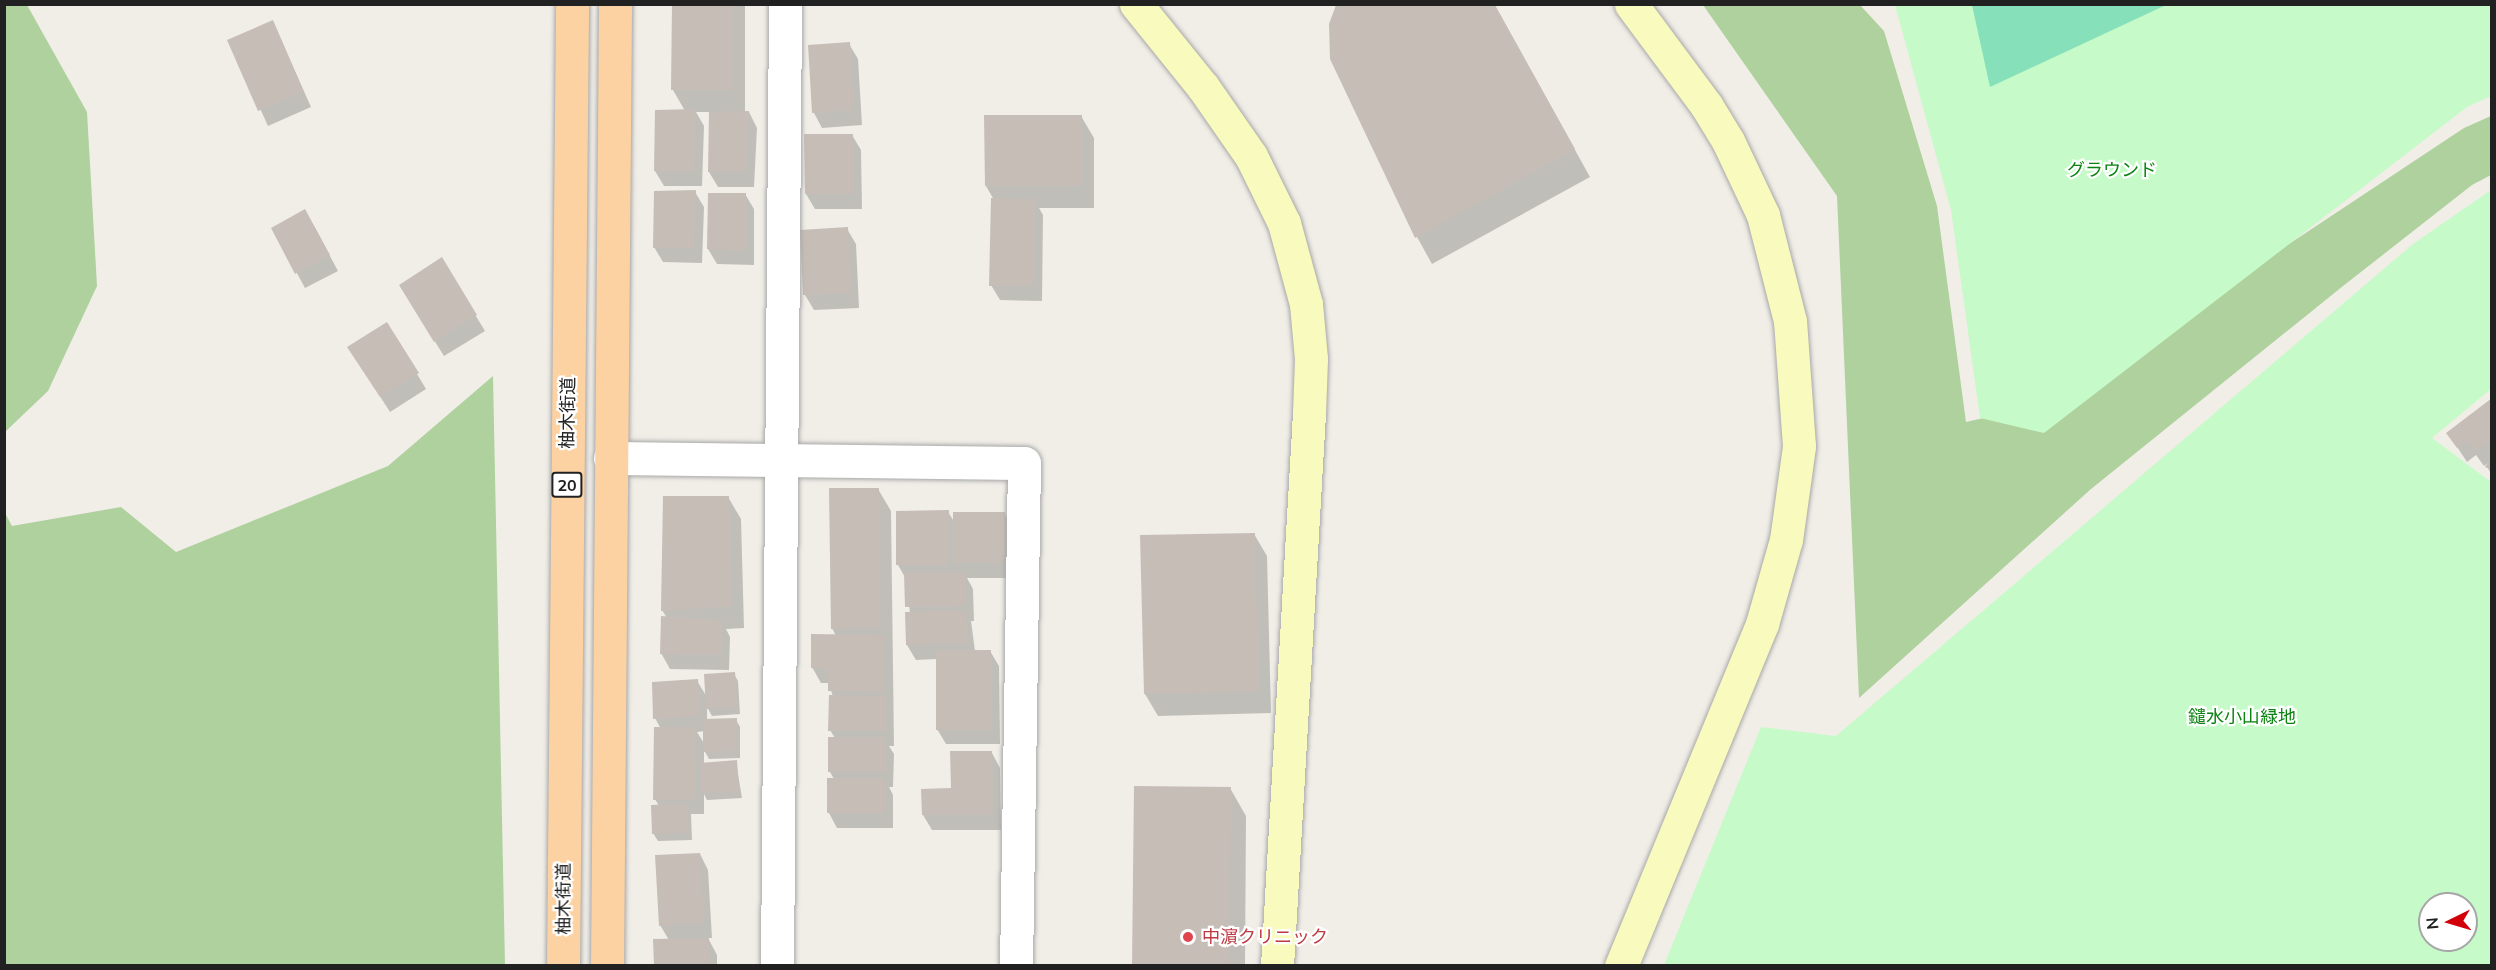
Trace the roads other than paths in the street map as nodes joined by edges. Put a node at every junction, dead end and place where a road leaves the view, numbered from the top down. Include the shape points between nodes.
1 (572, 4) edge
2 (615, 4) edge
3 (785, 4) edge
4 (1136, 4) edge
5 (1631, 4) edge
6 (610, 458) junction
7 (780, 459) junction
8 (563, 966) edge
9 (607, 966) edge
10 (777, 966) edge
11 (1016, 966) edge
12 (1278, 966) edge
13 (1621, 966) edge

1 - 8 main road, 柚木街道 / 20
2 - 6 main road, 20
3 - 7 street
4 - 12 street via 1203,87 1251,156 1284,223 1306,304 1311,358 1309,413
5 - 13 street via 1706,105 1763,215 1790,321 1799,446 1786,540 1762,624
6 - 7 street
6 - 9 main road, 20
7 - 10 street
7 - 11 street via 1024,463

